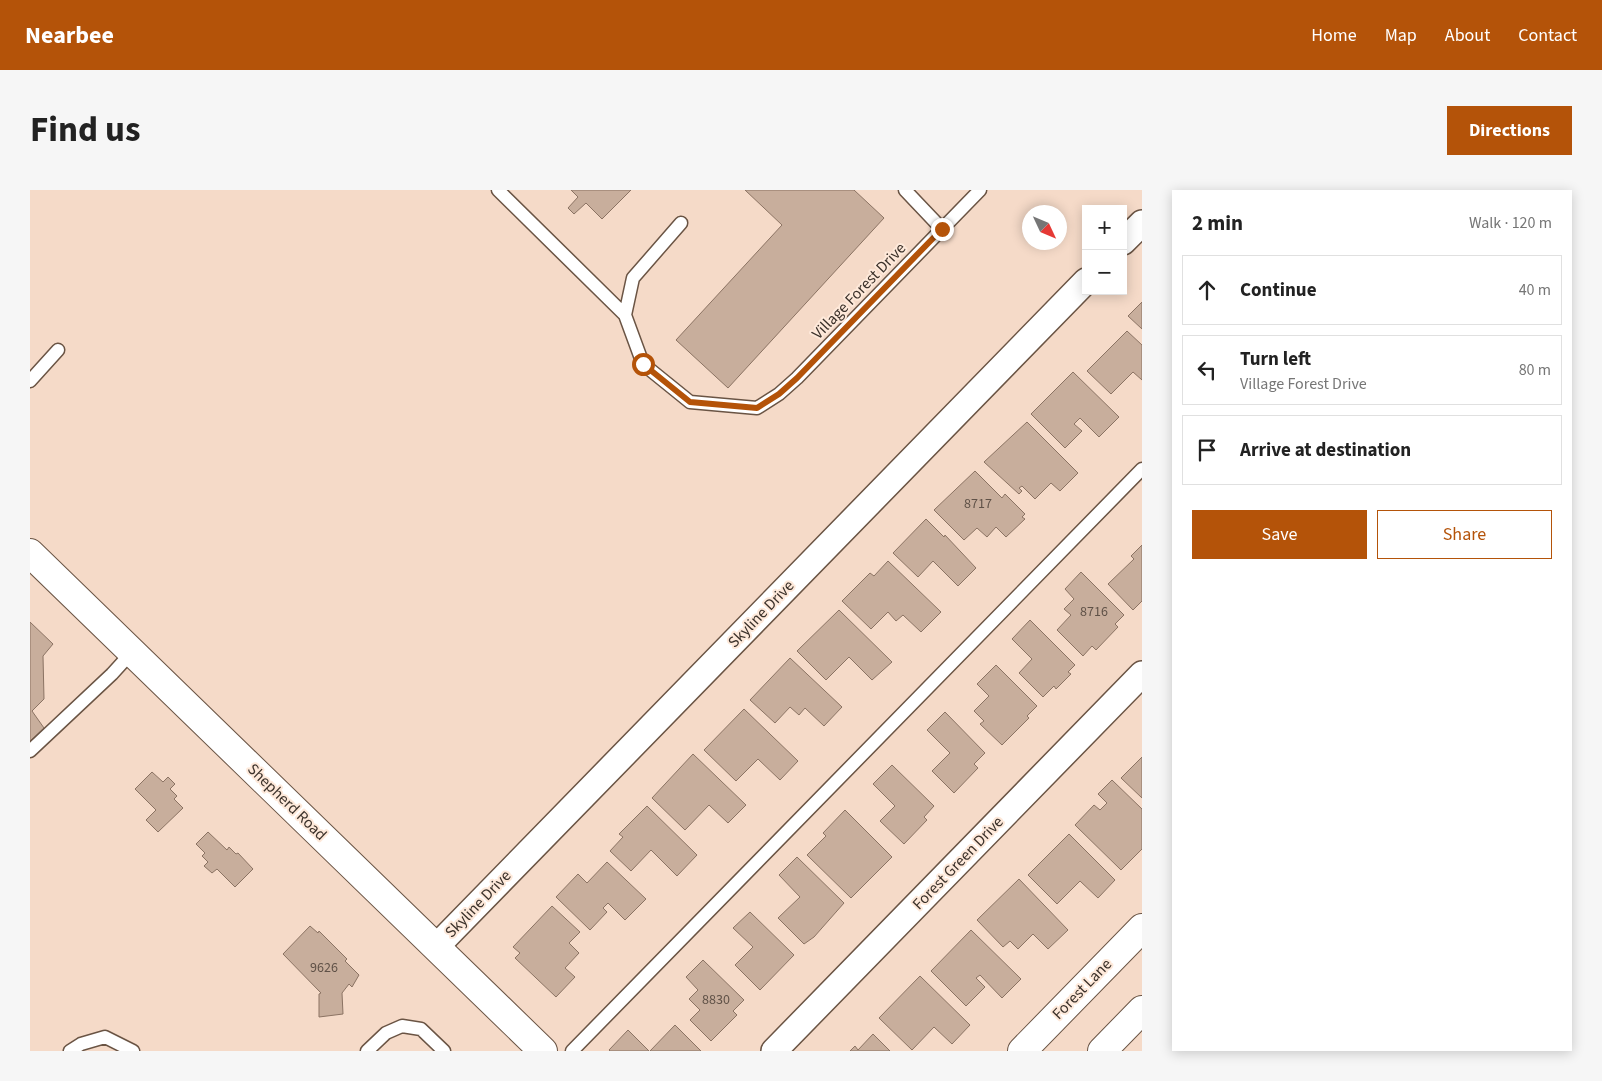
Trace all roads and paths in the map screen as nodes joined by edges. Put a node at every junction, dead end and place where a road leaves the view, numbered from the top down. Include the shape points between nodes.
1 (498, 190) edge
2 (905, 190) edge
3 (980, 190) edge
4 (680, 223) dead end
5 (1142, 223) edge
6 (942, 229) junction
7 (1127, 238) edge
8 (1082, 285) edge
9 (625, 315) junction
10 (58, 350) dead end
11 (30, 381) edge
12 (1142, 469) edge
13 (30, 553) edge
14 (132, 652) junction
15 (1142, 674) edge
16 (30, 751) edge
17 (1142, 928) edge
18 (436, 947) junction
19 (1142, 1010) edge
20 (70, 1051) edge
21 (133, 1051) edge
22 (367, 1051) edge
23 (444, 1051) edge
24 (543, 1051) edge
25 (572, 1051) edge
26 (774, 1051) edge
27 (1022, 1051) edge
28 (1102, 1051) edge

1 - 9 lane
2 - 6 lane
3 - 6 lane, Village Forest Drive
4 - 9 lane via 633,278
5 - 7 street
6 - 9 lane, Village Forest Drive via 797,378 757,408 690,402 643,364
8 - 18 street, Skyline Drive
10 - 11 lane
12 - 25 lane
13 - 14 street, Shepherd Road
14 - 16 lane
14 - 18 street, Shepherd Road
15 - 26 street, Forest Green Drive
17 - 27 street, Forest Lane
18 - 24 street, Shepherd Road
19 - 28 street
20 - 21 lane via 105,1037
22 - 23 lane via 386,1033 402,1026 421,1029

